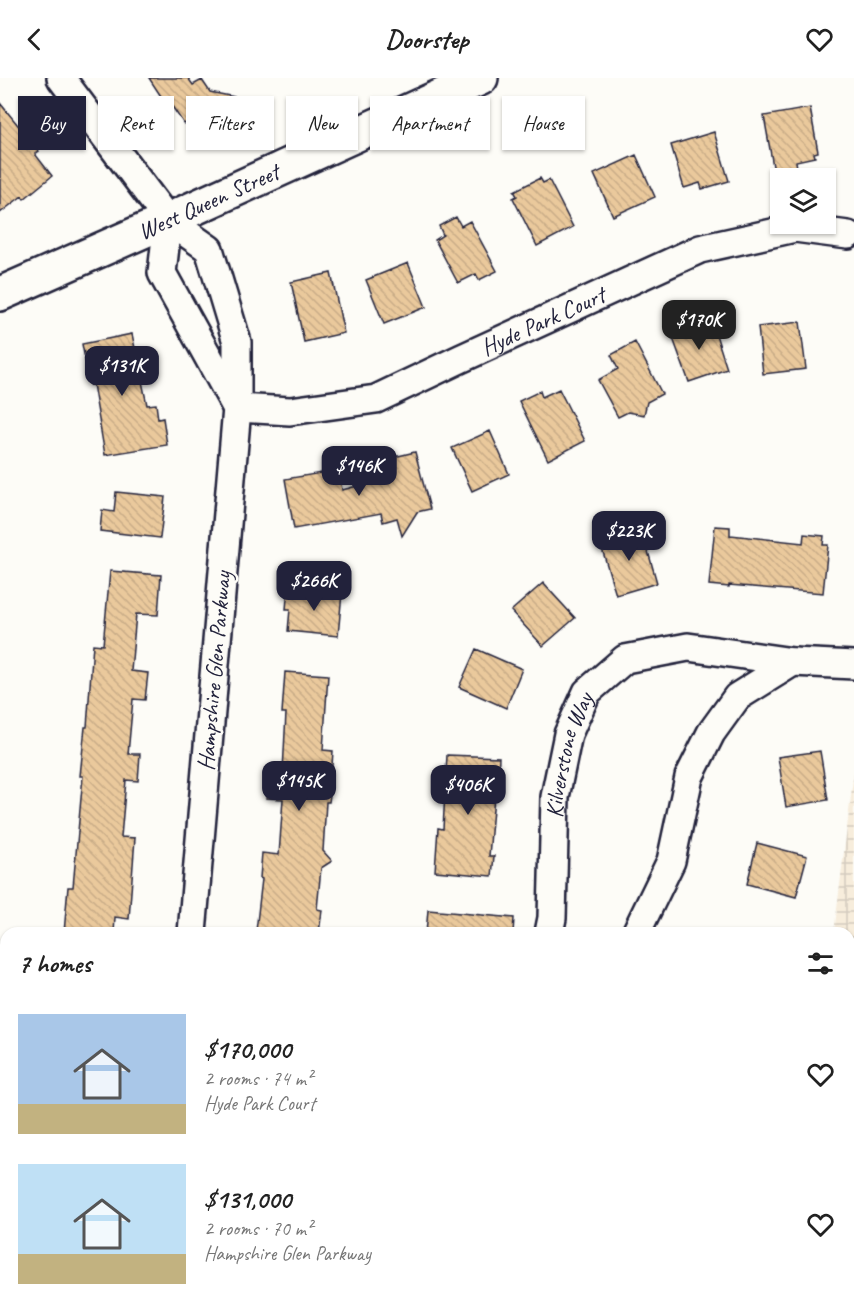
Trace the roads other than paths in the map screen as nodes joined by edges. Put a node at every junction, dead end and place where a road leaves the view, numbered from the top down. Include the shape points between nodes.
1 (61, 78) edge
2 (481, 78) edge
3 (168, 220) junction
4 (848, 235) dead end
5 (0, 294) edge
6 (237, 408) junction
7 (793, 662) junction
8 (854, 665) edge
9 (193, 927) edge
10 (550, 927) edge
11 (639, 927) edge

1 - 3 street, Hampshire Glen Parkway
2 - 3 main road, West Queen Street
3 - 5 main road, West Queen Street
3 - 6 street via 162,273
3 - 6 street, Hampshire Glen Parkway via 209,249 237,342
4 - 6 street, Hyde Park Court via 795,228 700,249 376,399 290,411
6 - 9 street, Hampshire Glen Parkway
7 - 8 street, Kilverstone Way
7 - 10 street, Kilverstone Way via 688,647 625,659 587,693 568,734 555,797
7 - 11 street via 737,697 711,733 689,777 671,861

